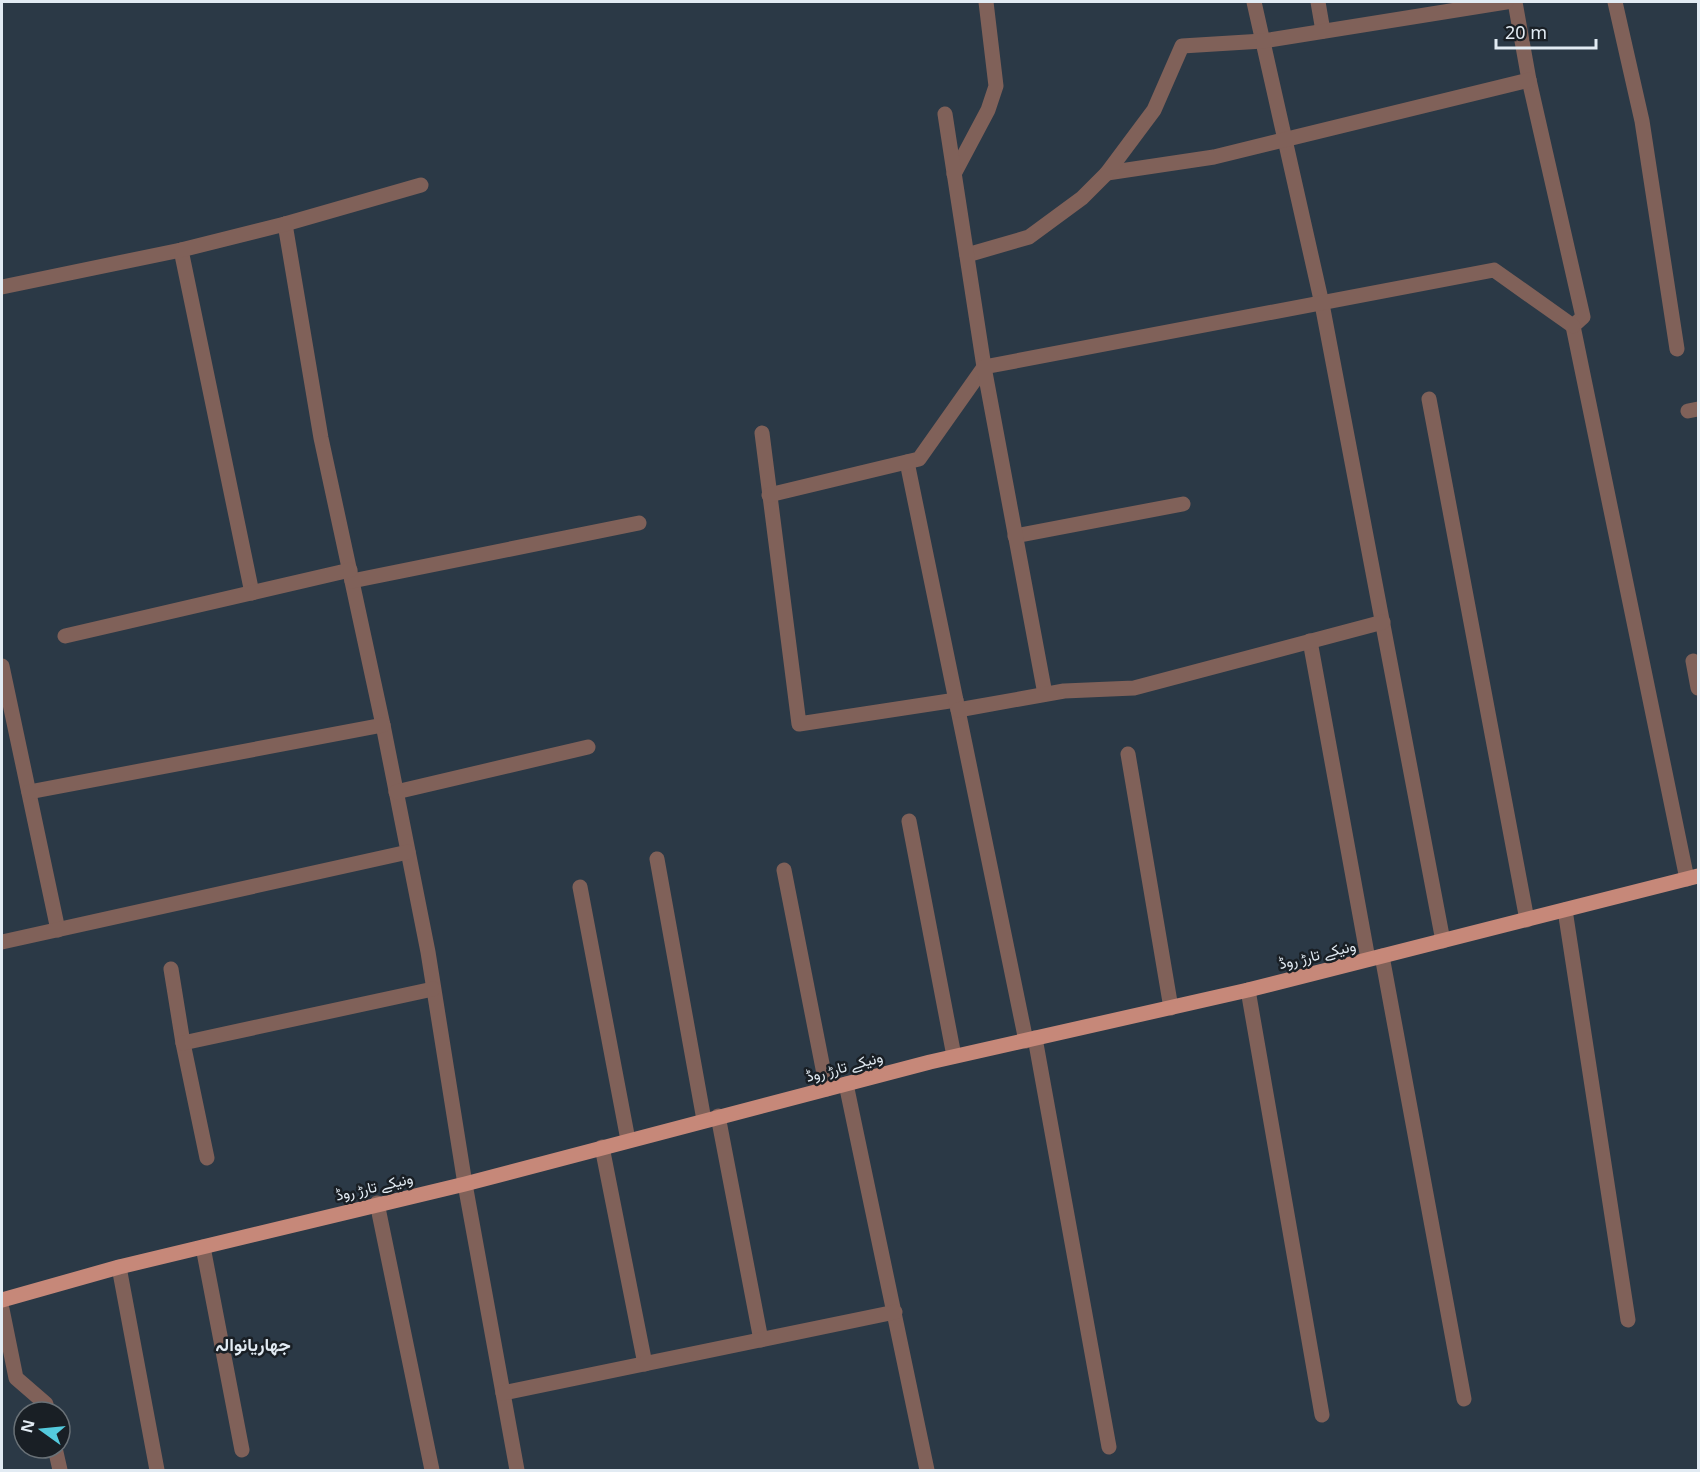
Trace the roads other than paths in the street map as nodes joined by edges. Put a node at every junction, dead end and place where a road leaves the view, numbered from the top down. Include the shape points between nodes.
1 (986, 2) edge
2 (1254, 2) edge
3 (1318, 2) edge
4 (1506, 2) edge
5 (1515, 2) edge
6 (1615, 2) edge
7 (1323, 31) junction
8 (1263, 41) junction
9 (1529, 80) junction
10 (945, 114) dead end
11 (1283, 140) junction
12 (1107, 173) junction
13 (954, 174) junction
14 (421, 185) dead end
15 (285, 224) junction
16 (181, 250) junction
17 (967, 255) junction
18 (2, 287) edge
19 (1322, 304) junction
20 (1573, 326) junction
21 (1677, 350) dead end
22 (984, 367) junction
23 (1429, 399) dead end
24 (762, 433) dead end
25 (907, 462) junction
26 (770, 495) junction
27 (1183, 504) dead end
28 (639, 523) dead end
29 (1015, 536) junction
30 (351, 575) junction
31 (252, 594) junction
32 (1383, 622) junction
33 (65, 636) dead end
34 (1310, 641) junction
35 (1693, 661) dead end
36 (2, 666) edge
37 (1698, 688) edge
38 (1045, 694) junction
39 (5, 697) edge
40 (957, 705) junction
41 (383, 725) junction
42 (588, 747) dead end
43 (1128, 754) dead end
44 (29, 792) junction
45 (396, 792) junction
46 (909, 821) dead end
47 (408, 852) junction
48 (657, 860) dead end
49 (784, 870) dead end
50 (1693, 878) edge
51 (580, 887) dead end
52 (1565, 910) junction
53 (1527, 920) junction
54 (58, 930) junction
55 (1443, 941) junction
56 (2, 942) edge
57 (1375, 958) junction
58 (171, 969) dead end
59 (433, 989) junction
60 (1248, 990) junction
61 (1171, 1008) junction
62 (1030, 1040) junction
63 (183, 1043) junction
64 (954, 1056) junction
65 (846, 1084) junction
66 (828, 1089) junction
67 (711, 1118) junction
68 (628, 1140) junction
69 (602, 1147) junction
70 (207, 1158) dead end
71 (465, 1184) junction
72 (377, 1203) junction
73 (203, 1246) junction
74 (119, 1267) junction
75 (2, 1300) edge
76 (2, 1309) edge
77 (895, 1312) junction
78 (1628, 1320) dead end
79 (761, 1340) junction
80 (645, 1364) junction
81 (503, 1393) junction
82 (1464, 1399) dead end
83 (41, 1400) edge
84 (1322, 1415) dead end
85 (1109, 1447) dead end
86 (242, 1450) dead end
87 (157, 1470) edge
88 (432, 1470) edge
89 (517, 1470) edge
90 (927, 1470) edge

1 - 13 street via 996,86 988,110
2 - 8 street
3 - 7 street
4 - 7 street
5 - 9 street
6 - 21 street via 1642,121
7 - 8 street
8 - 11 street
8 - 12 street via 1182,46 1154,110
9 - 11 street
9 - 20 street via 1583,317
10 - 13 street
11 - 12 street via 1214,157
11 - 19 street
12 - 17 street via 1082,198 1029,237
13 - 17 street
14 - 15 street
15 - 16 street
15 - 30 street via 321,438
16 - 18 street
16 - 31 street
17 - 22 street
19 - 20 street via 1494,270
19 - 22 street
19 - 32 street
20 - 50 street
22 - 25 street via 920,459
22 - 29 street
23 - 53 street
24 - 26 street
25 - 26 street
25 - 40 street
26 - 40 street via 799,724
27 - 29 street
28 - 30 street
29 - 38 street
30 - 31 street
30 - 41 street
31 - 33 street
32 - 34 street
32 - 55 street
34 - 38 street via 1134,688
34 - 57 street
35 - 37 street
36 - 39 street
38 - 40 street
39 - 44 street
40 - 62 street
41 - 44 street
41 - 45 street
42 - 45 street
43 - 61 street
44 - 54 street
45 - 47 street
46 - 64 street
47 - 54 street
47 - 59 street
48 - 67 street
49 - 66 street
50 - 52 main road, ونیکے تارڑ روڈ
51 - 68 street
52 - 53 main road, ونیکے تارڑ روڈ
52 - 78 street
53 - 55 main road, ونیکے تارڑ روڈ
54 - 56 street
55 - 57 main road, ونیکے تارڑ روڈ
57 - 60 main road, ونیکے تارڑ روڈ
57 - 82 street
58 - 63 street
59 - 63 street
59 - 71 street
60 - 61 main road, ونیکے تارڑ روڈ
60 - 84 street
61 - 62 main road, ونیکے تارڑ روڈ
62 - 64 main road, ونیکے تارڑ روڈ
62 - 85 street
63 - 70 street
64 - 65 main road, ونیکے تارڑ روڈ
65 - 66 main road, ونیکے تارڑ روڈ
65 - 77 street
66 - 67 main road, ونیکے تارڑ روڈ
67 - 68 main road, ونیکے تارڑ روڈ
67 - 79 street
68 - 69 main road, ونیکے تارڑ روڈ
69 - 71 main road, ونیکے تارڑ روڈ
69 - 80 street
71 - 72 main road, ونیکے تارڑ روڈ
71 - 81 street
72 - 73 main road, ونیکے تارڑ روڈ
72 - 88 street
73 - 74 main road, ونیکے تارڑ روڈ
73 - 86 street
74 - 75 main road, ونیکے تارڑ روڈ
74 - 87 street
76 - 83 street via 16,1378
77 - 79 street
77 - 90 street
79 - 80 street
80 - 81 street
81 - 89 street

